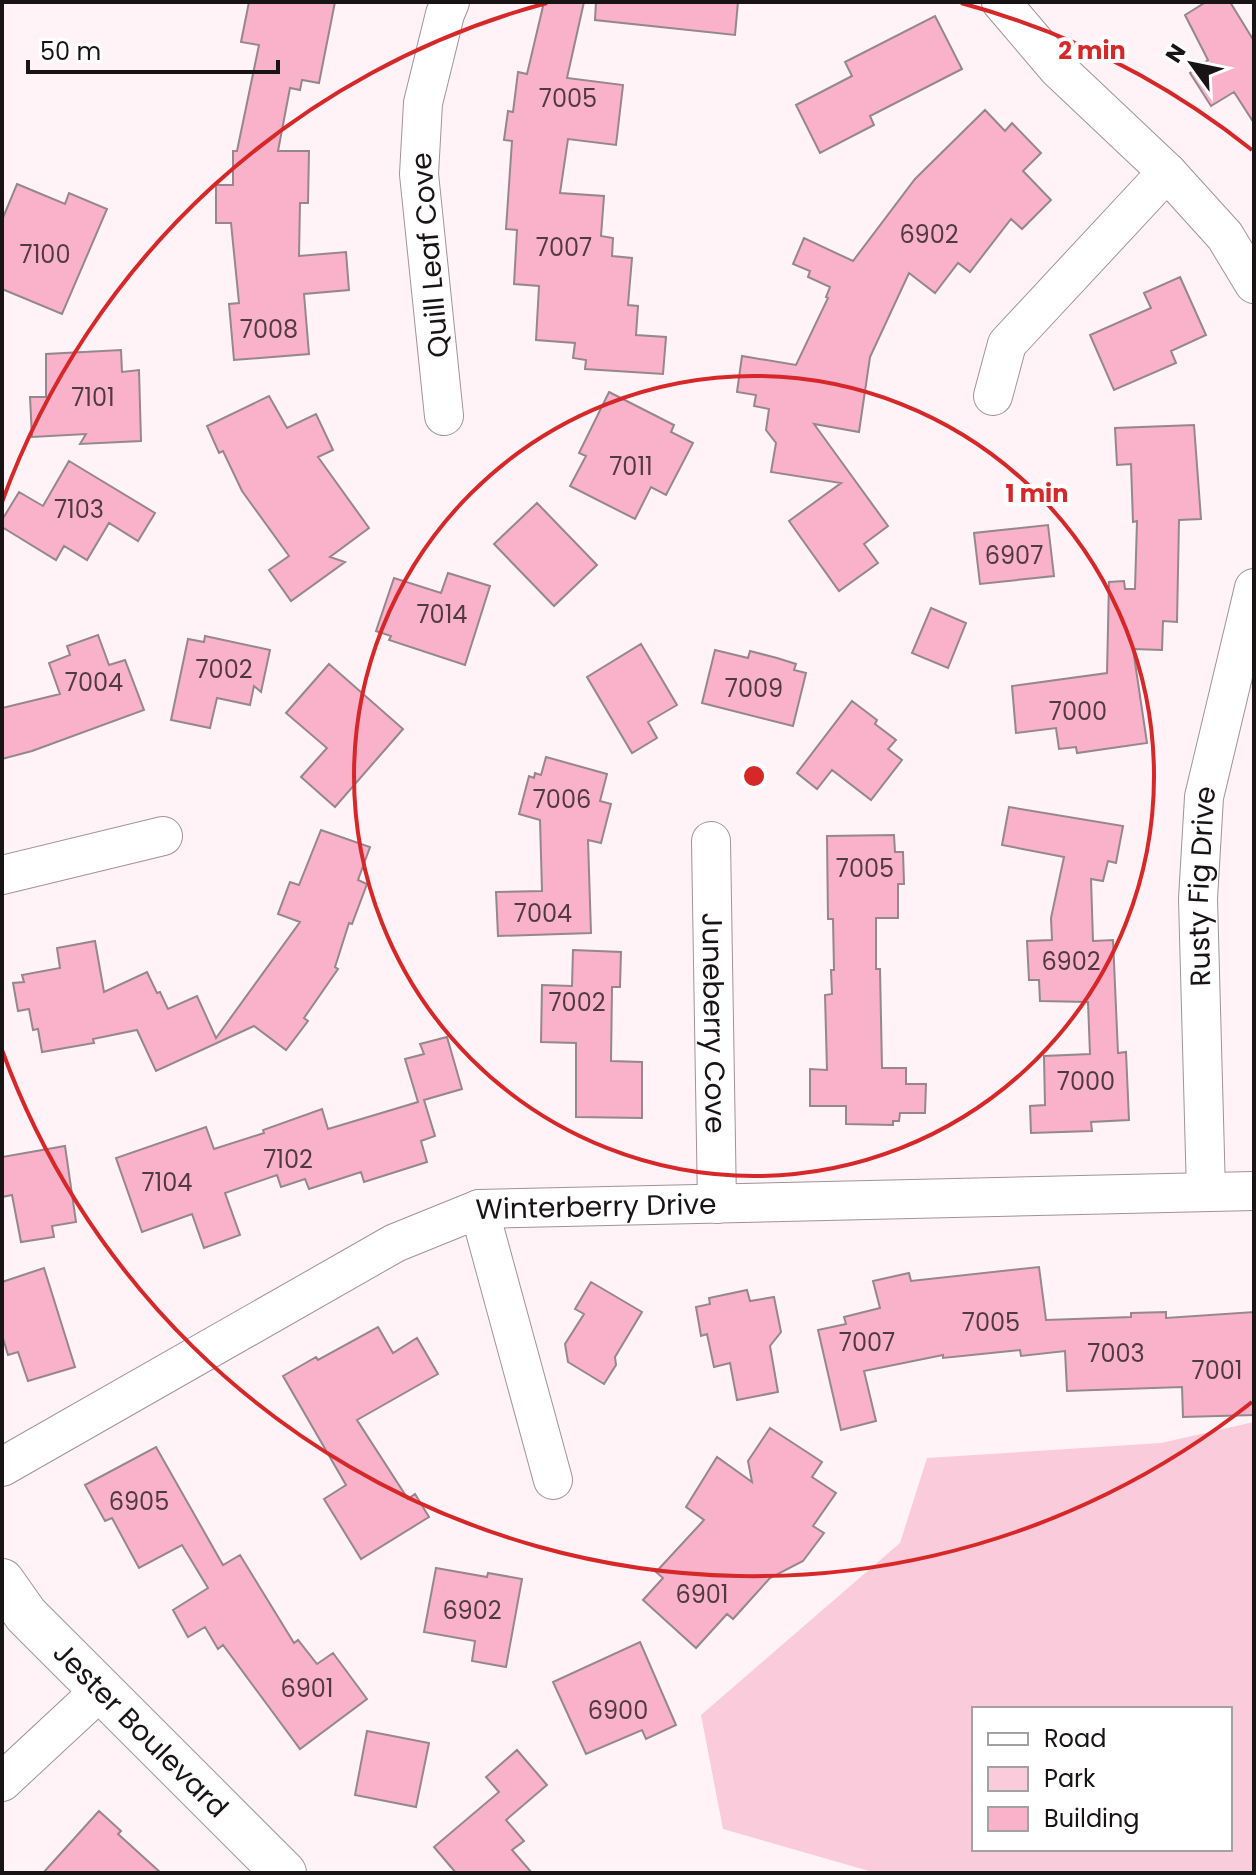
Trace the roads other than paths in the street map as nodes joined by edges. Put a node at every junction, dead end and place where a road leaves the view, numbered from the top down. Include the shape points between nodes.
1 (450, 2) edge
2 (1001, 2) edge
3 (1167, 172) junction
4 (1254, 284) edge
5 (993, 396) dead end
6 (444, 416) dead end
7 (1254, 588) edge
8 (163, 836) dead end
9 (711, 841) dead end
10 (2, 875) edge
11 (1254, 1191) edge
12 (1206, 1192) junction
13 (717, 1204) junction
14 (479, 1209) junction
15 (2, 1467) edge
16 (553, 1480) dead end
17 (2, 1581) edge
18 (101, 1690) junction
19 (2, 1782) edge
20 (284, 1873) edge

1 - 6 street, Quill Leaf Cove via 423,103 419,174
2 - 3 street via 1058,69
3 - 4 street via 1225,236
3 - 5 street via 1007,344
7 - 12 street, Rusty Fig Drive via 1204,797 1198,899
8 - 10 street
9 - 13 street, Juneberry Cove
11 - 12 street, Winterberry Drive
12 - 13 street, Winterberry Drive
13 - 14 street, Winterberry Drive
14 - 15 street, Winterberry Drive via 395,1243
14 - 16 street
17 - 18 street, Jester Boulevard via 26,1615
18 - 19 street
18 - 20 street, Jester Boulevard

